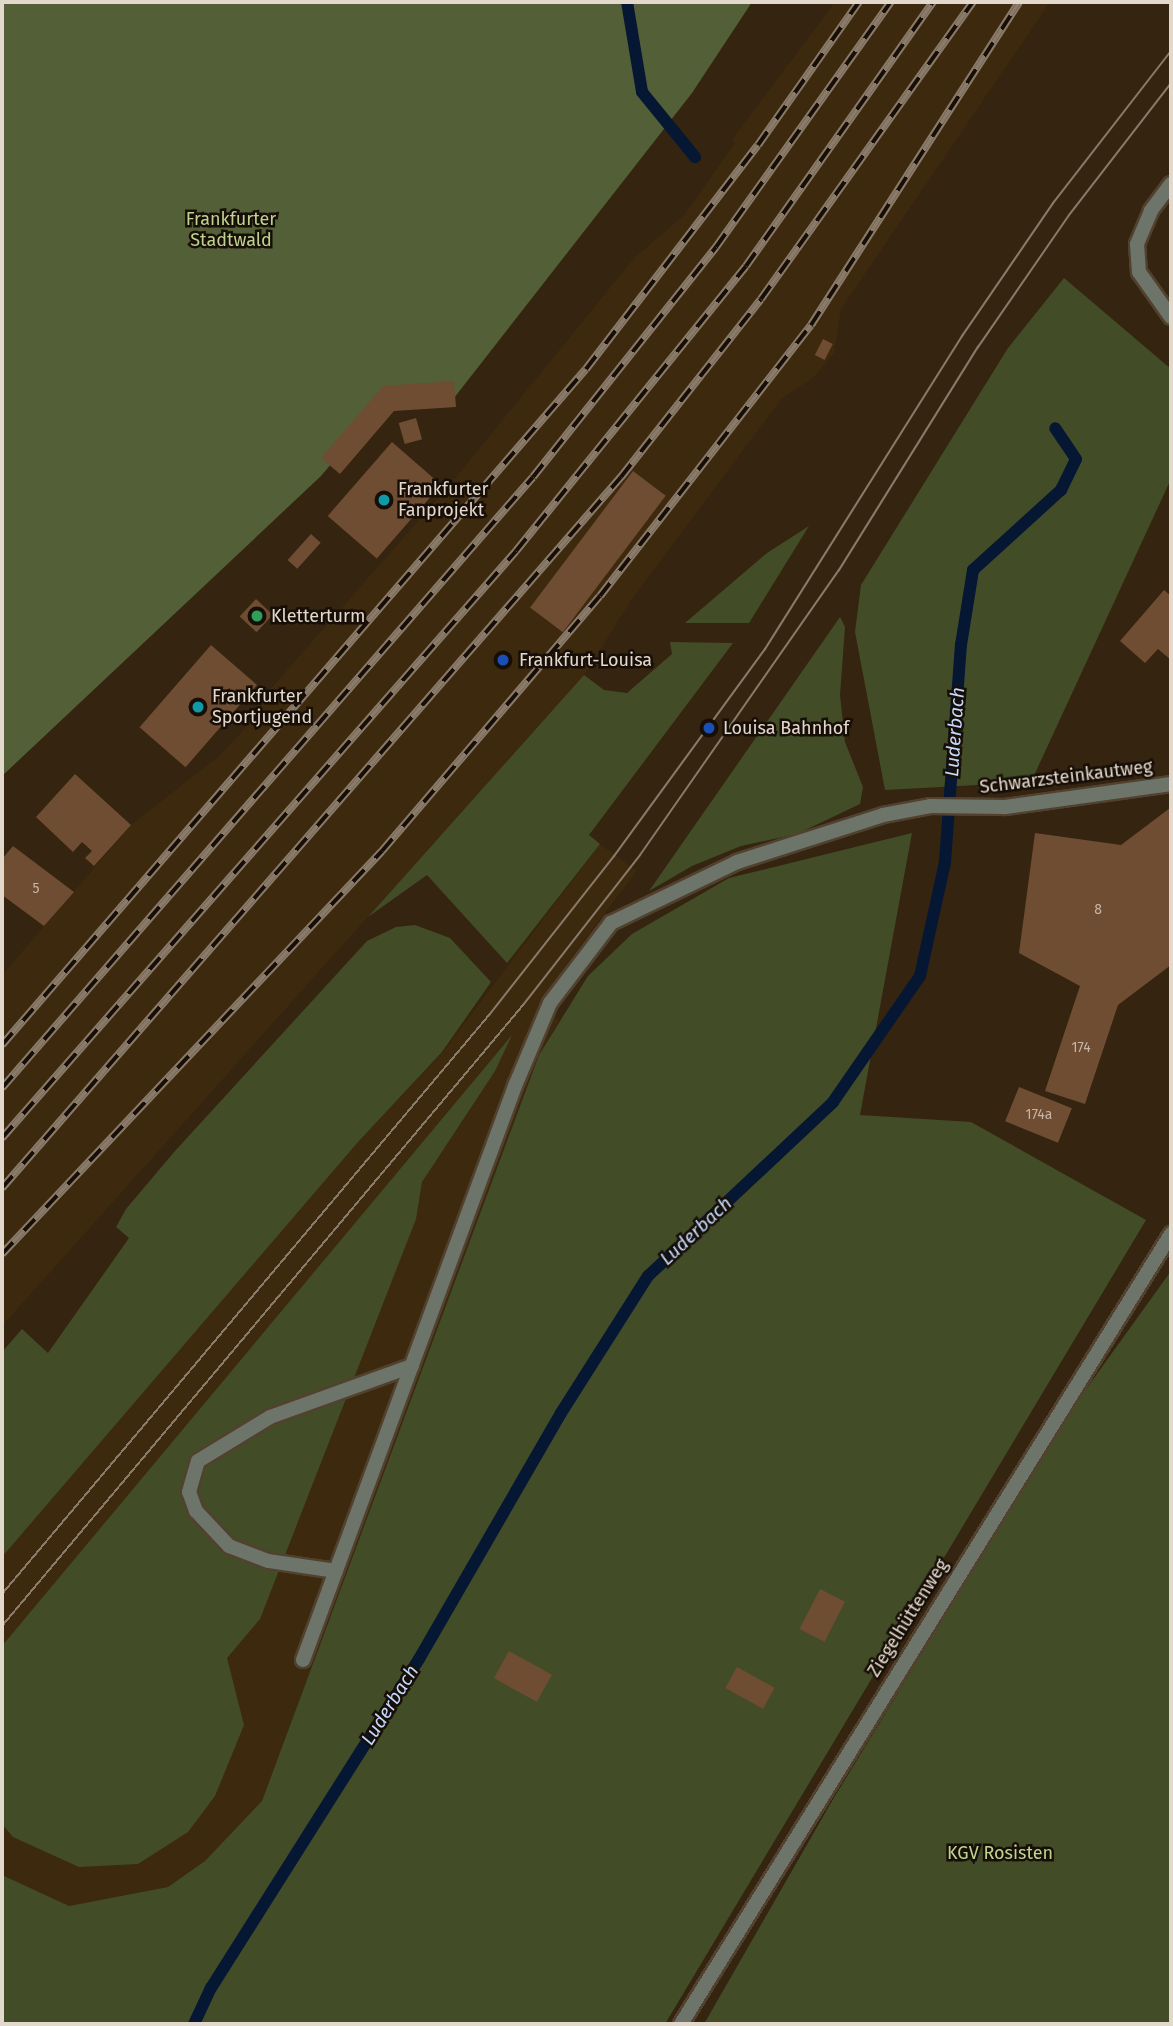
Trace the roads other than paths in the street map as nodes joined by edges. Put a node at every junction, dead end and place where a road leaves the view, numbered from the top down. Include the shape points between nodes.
1 (1171, 184) edge
2 (1171, 317) edge
3 (1171, 784) edge
4 (1171, 1234) edge
5 (412, 1367) junction
6 (336, 1571) junction
7 (303, 1660) dead end
8 (681, 2024) edge

1 - 2 street via 1151,211 1138,244 1139,272
3 - 5 street, Schwarzsteinkautweg via 966,808 930,806 883,815 737,862 611,923 551,1003
4 - 8 street, Ziegelhüttenweg
5 - 6 street, Schwarzsteinkautweg
5 - 6 street via 270,1417 198,1461 189,1492 196,1511 229,1546 268,1561
6 - 7 street, Schwarzsteinkautweg

